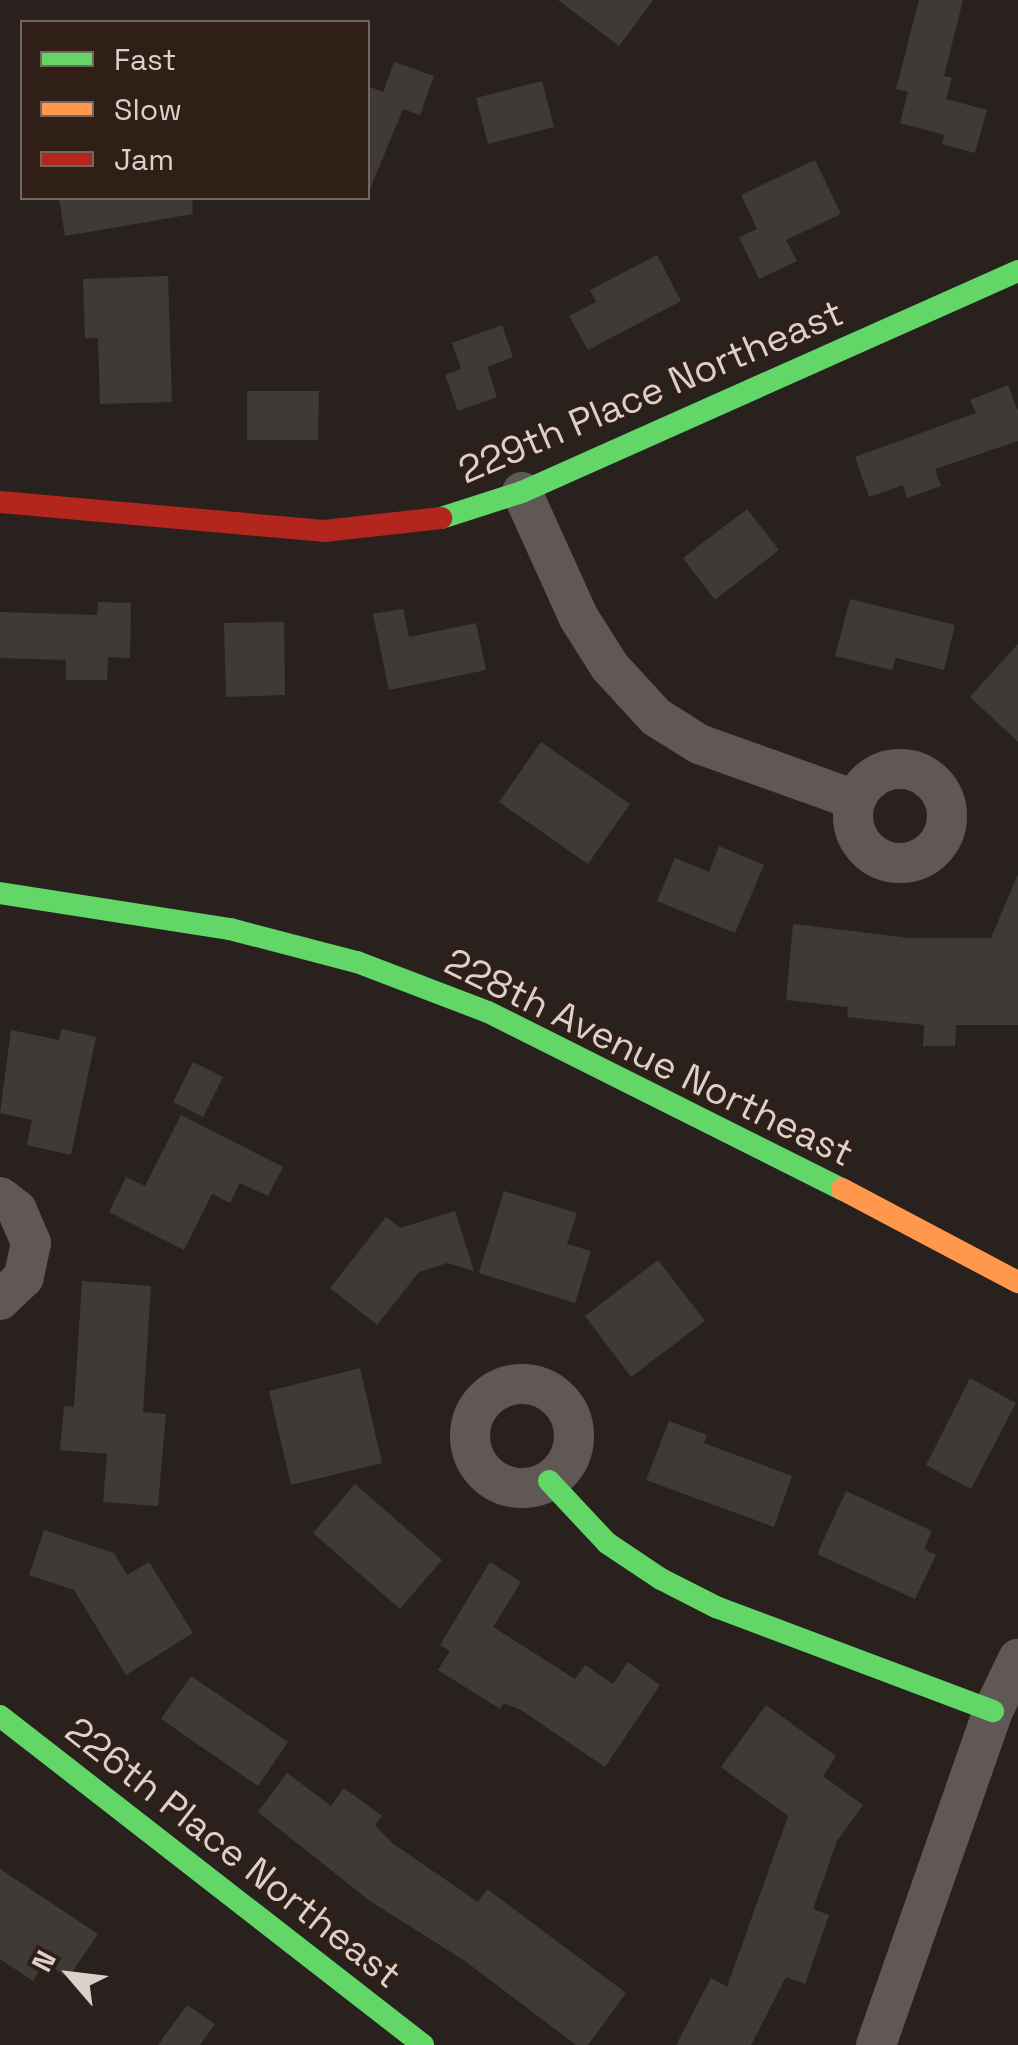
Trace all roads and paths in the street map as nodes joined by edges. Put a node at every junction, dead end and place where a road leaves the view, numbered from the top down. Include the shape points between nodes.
1 (1018, 271) edge
2 (522, 492) junction
3 (0, 502) edge
4 (855, 800) dead end
5 (0, 893) edge
6 (0, 1198) edge
7 (1018, 1282) edge
8 (0, 1300) edge
9 (549, 1481) dead end
10 (1018, 1659) edge
11 (993, 1711) junction
12 (0, 1716) edge
13 (423, 2045) edge
14 (876, 2045) edge

1 - 2 street, 229th Place Northeast
2 - 3 street, 229th Place Northeast via 432,521 324,531
2 - 4 street via 578,618 656,717 699,744
5 - 7 street, 228th Avenue Northeast via 230,929 357,962 488,1012 643,1085
6 - 8 street via 17,1210 32,1244 24,1277
9 - 11 street via 608,1543 674,1586
10 - 11 street
11 - 14 street
12 - 13 street, 226th Place Northeast

